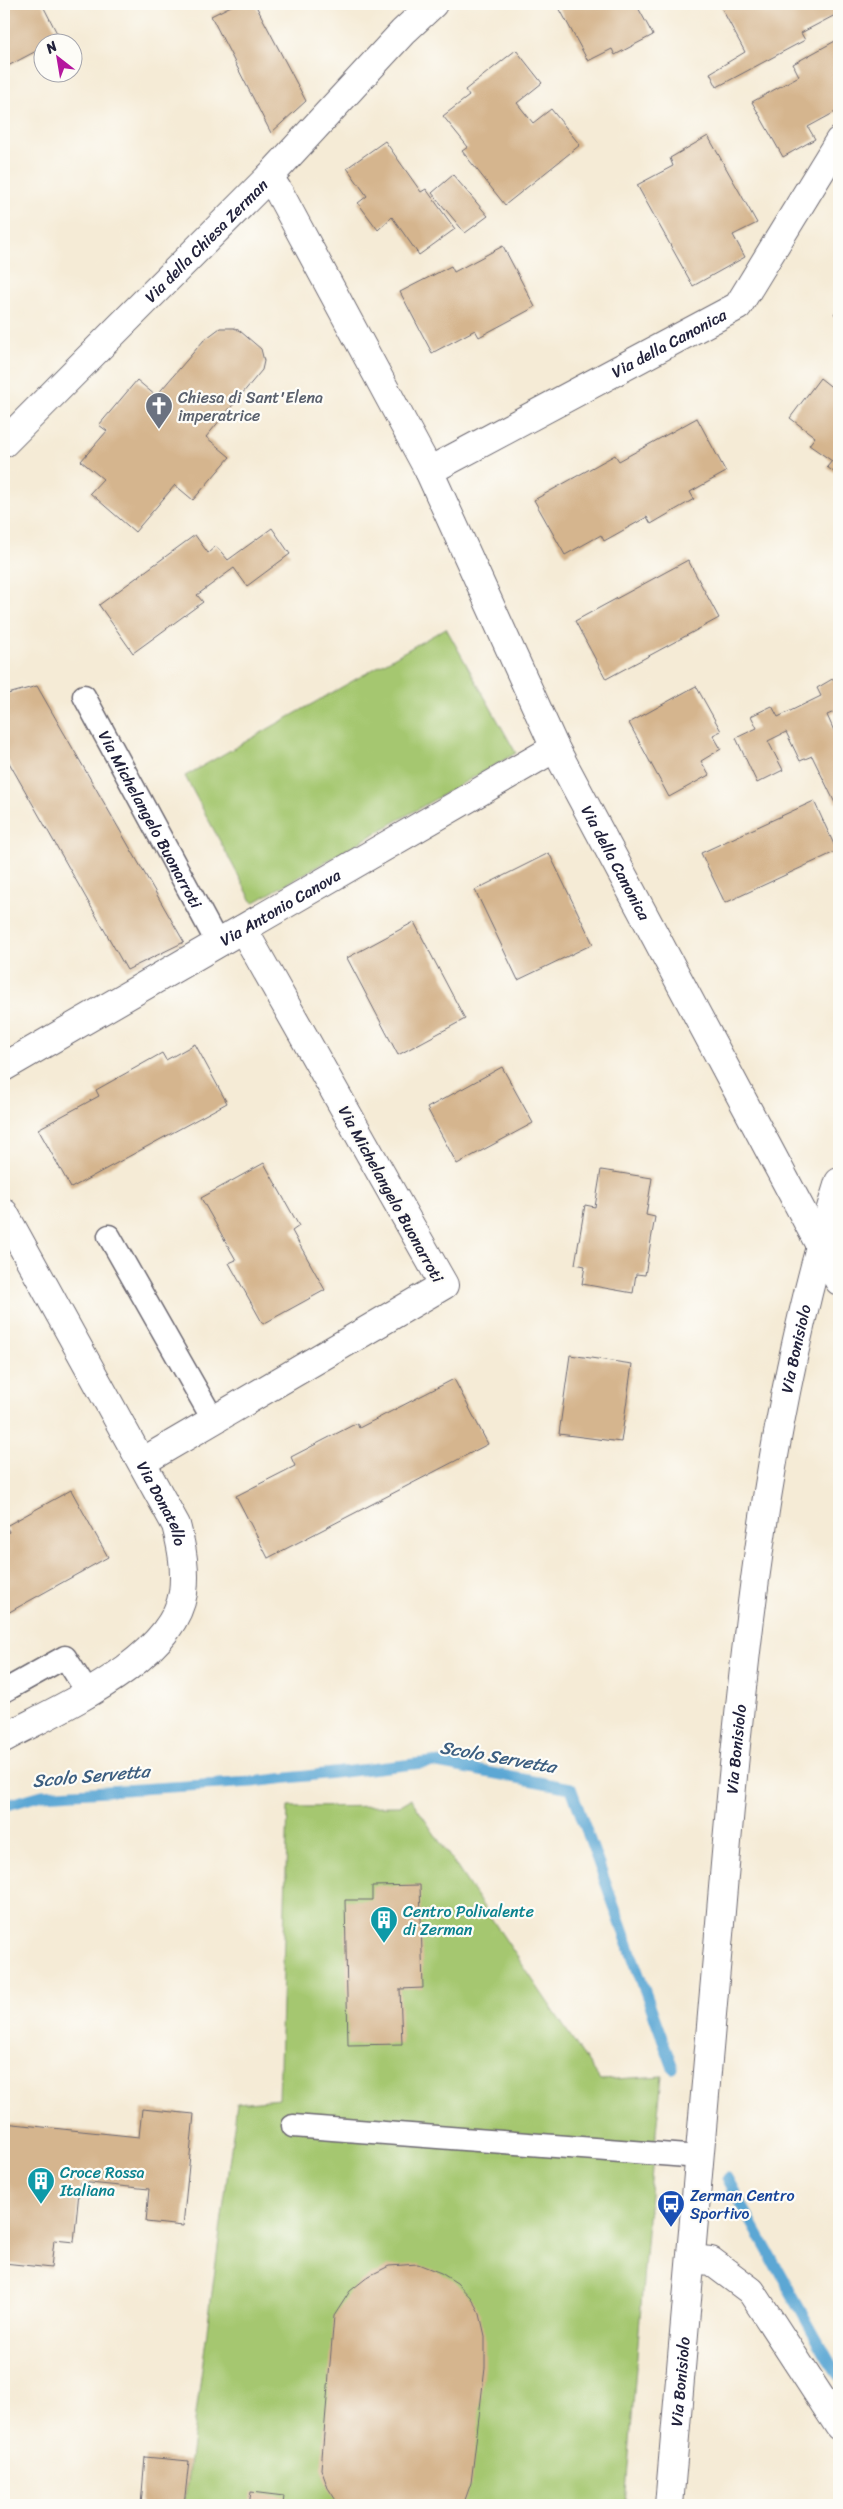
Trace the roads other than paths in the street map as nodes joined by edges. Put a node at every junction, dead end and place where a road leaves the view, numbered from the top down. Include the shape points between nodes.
1 (433, 4) edge
2 (839, 141) edge
3 (275, 186) junction
4 (4, 443) edge
5 (429, 471) junction
6 (84, 696) dead end
7 (555, 748) junction
8 (243, 929) junction
9 (218, 944) junction
10 (4, 1067) edge
11 (839, 1182) edge
12 (4, 1213) edge
13 (108, 1236) dead end
14 (819, 1245) junction
15 (839, 1281) edge
16 (214, 1420) junction
17 (142, 1462) junction
18 (4, 1691) edge
19 (88, 1693) junction
20 (4, 1738) edge
21 (293, 2126) dead end
22 (700, 2157) junction
23 (691, 2259) junction
24 (839, 2426) edge
25 (669, 2505) edge

1 - 3 street, Via della Chiesa Zerman via 403,32
2 - 5 street, Via della Canonica via 738,306
3 - 4 street, Via della Chiesa Zerman
3 - 5 street, Via della Canonica
5 - 7 street, Via della Canonica
6 - 9 lane, Via Michelangelo Buonarroti
7 - 8 street, Via Antonio Canova
7 - 14 street, Via della Canonica
8 - 9 street, Via Antonio Canova
8 - 16 street, Via Michelangelo Buonarroti via 444,1285
9 - 10 street, Via Antonio Canova
11 - 14 street, Via Bonisiolo
12 - 17 street, Via Donatello
13 - 16 lane
14 - 15 street
14 - 22 street, Via Bonisiolo via 789,1374 760,1540 734,1763
16 - 17 street, Via Michelangelo Buonarroti
17 - 19 street, Via Donatello via 176,1525 185,1559 182,1594 169,1628 145,1655
18 - 19 lane via 65,1657
19 - 20 street, Via Donatello
21 - 22 lane
22 - 23 street, Via Bonisiolo
23 - 24 street via 711,2261 750,2291
23 - 25 street, Via Bonisiolo

